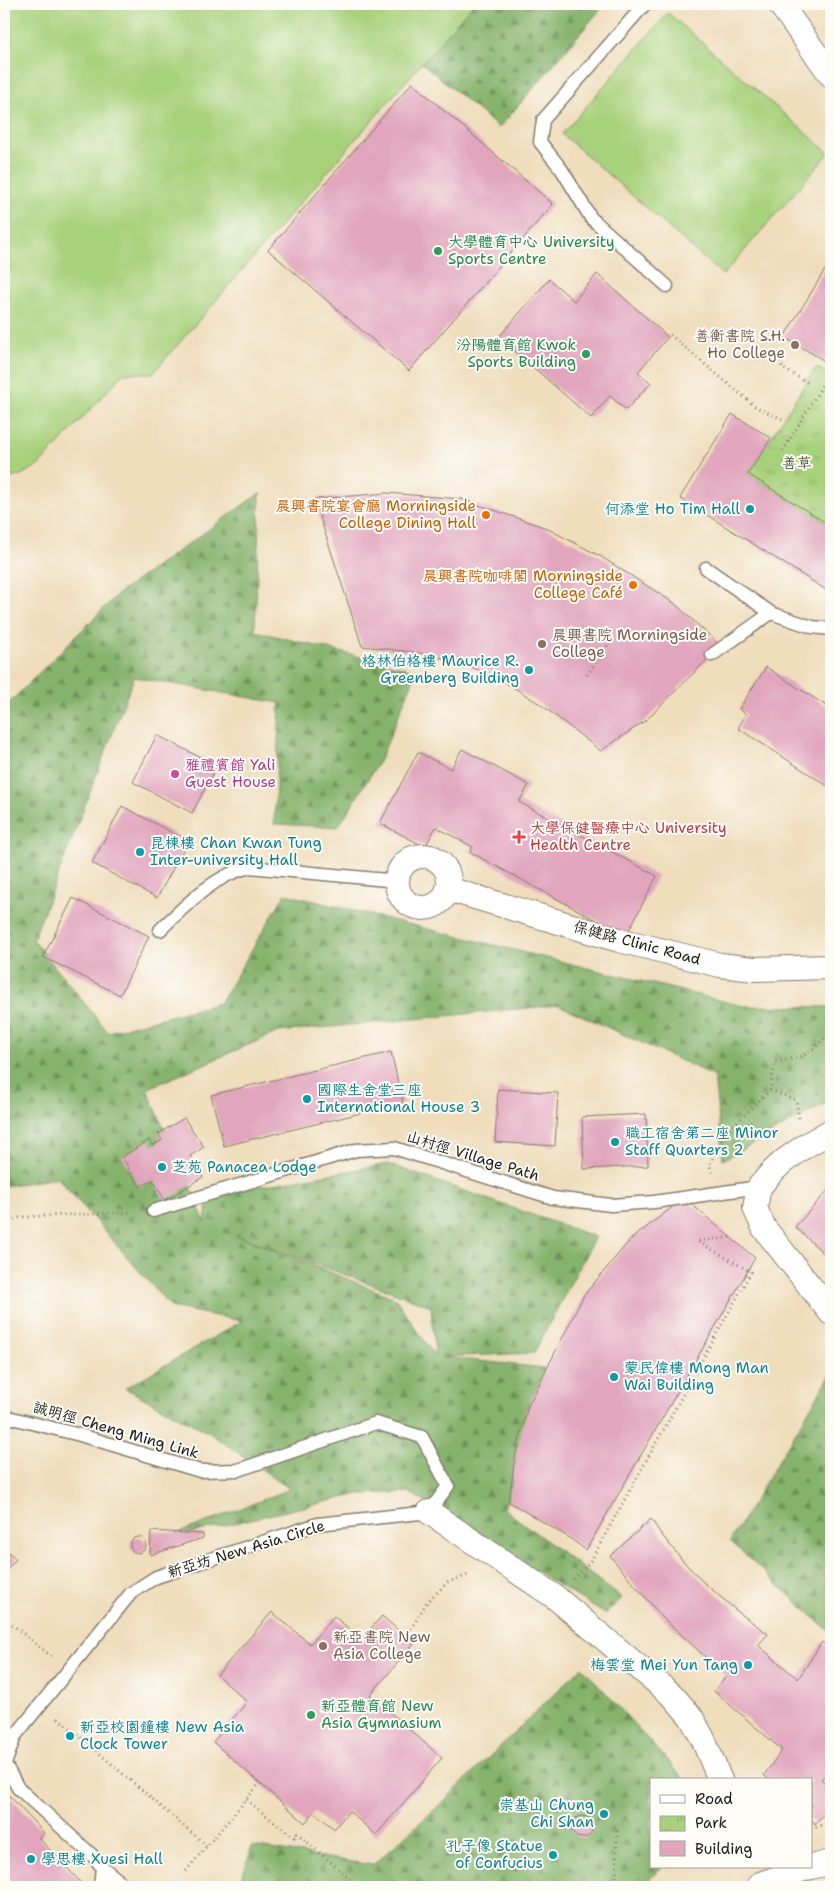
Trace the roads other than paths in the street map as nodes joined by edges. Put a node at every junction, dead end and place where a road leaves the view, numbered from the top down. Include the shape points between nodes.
1 (645, 4) edge
2 (780, 4) edge
3 (831, 74) edge
4 (667, 286) dead end
5 (706, 568) dead end
6 (771, 613) junction
7 (831, 629) edge
8 (712, 655) dead end
9 (397, 881) junction
10 (448, 889) junction
11 (160, 930) dead end
12 (831, 967) edge
13 (831, 1131) edge
14 (759, 1187) junction
15 (153, 1211) road end
16 (831, 1313) edge
17 (4, 1416) edge
18 (429, 1512) junction
19 (719, 1778) edge
20 (831, 1862) edge
21 (812, 1867) edge
22 (102, 1868) junction
23 (806, 1868) edge
24 (758, 1880) edge
25 (100, 1887) edge
26 (127, 1887) edge

1 - 4 lane via 543,120 540,142 562,170 591,218
2 - 3 street
5 - 6 lane
6 - 7 lane via 812,627
6 - 8 lane
9 - 10 street via 402,897 408,903 424,908 440,901
9 - 10 street via 402,865 416,856 424,856 440,862 446,869
9 - 11 lane via 243,868 223,876
10 - 12 street, 保健路 Clinic Road via 619,940 720,965 754,970
13 - 14 street via 784,1161
14 - 15 lane, 山村徑 Village Path via 611,1205 553,1198 394,1148 356,1150
14 - 16 street via 755,1208 764,1228
17 - 18 lane, 誠明徑 Cheng Ming Link via 200,1471 238,1470 376,1423 422,1437 448,1486
18 - 19 street via 555,1597 673,1696 691,1717
18 - 22 lane, 新亞坊 New Asia Circle via 318,1524 156,1577 131,1593 15,1736 5,1764 18,1788
20 - 21 street
22 - 25 lane
22 - 26 lane, 新亞坊 New Asia Circle
23 - 24 street

